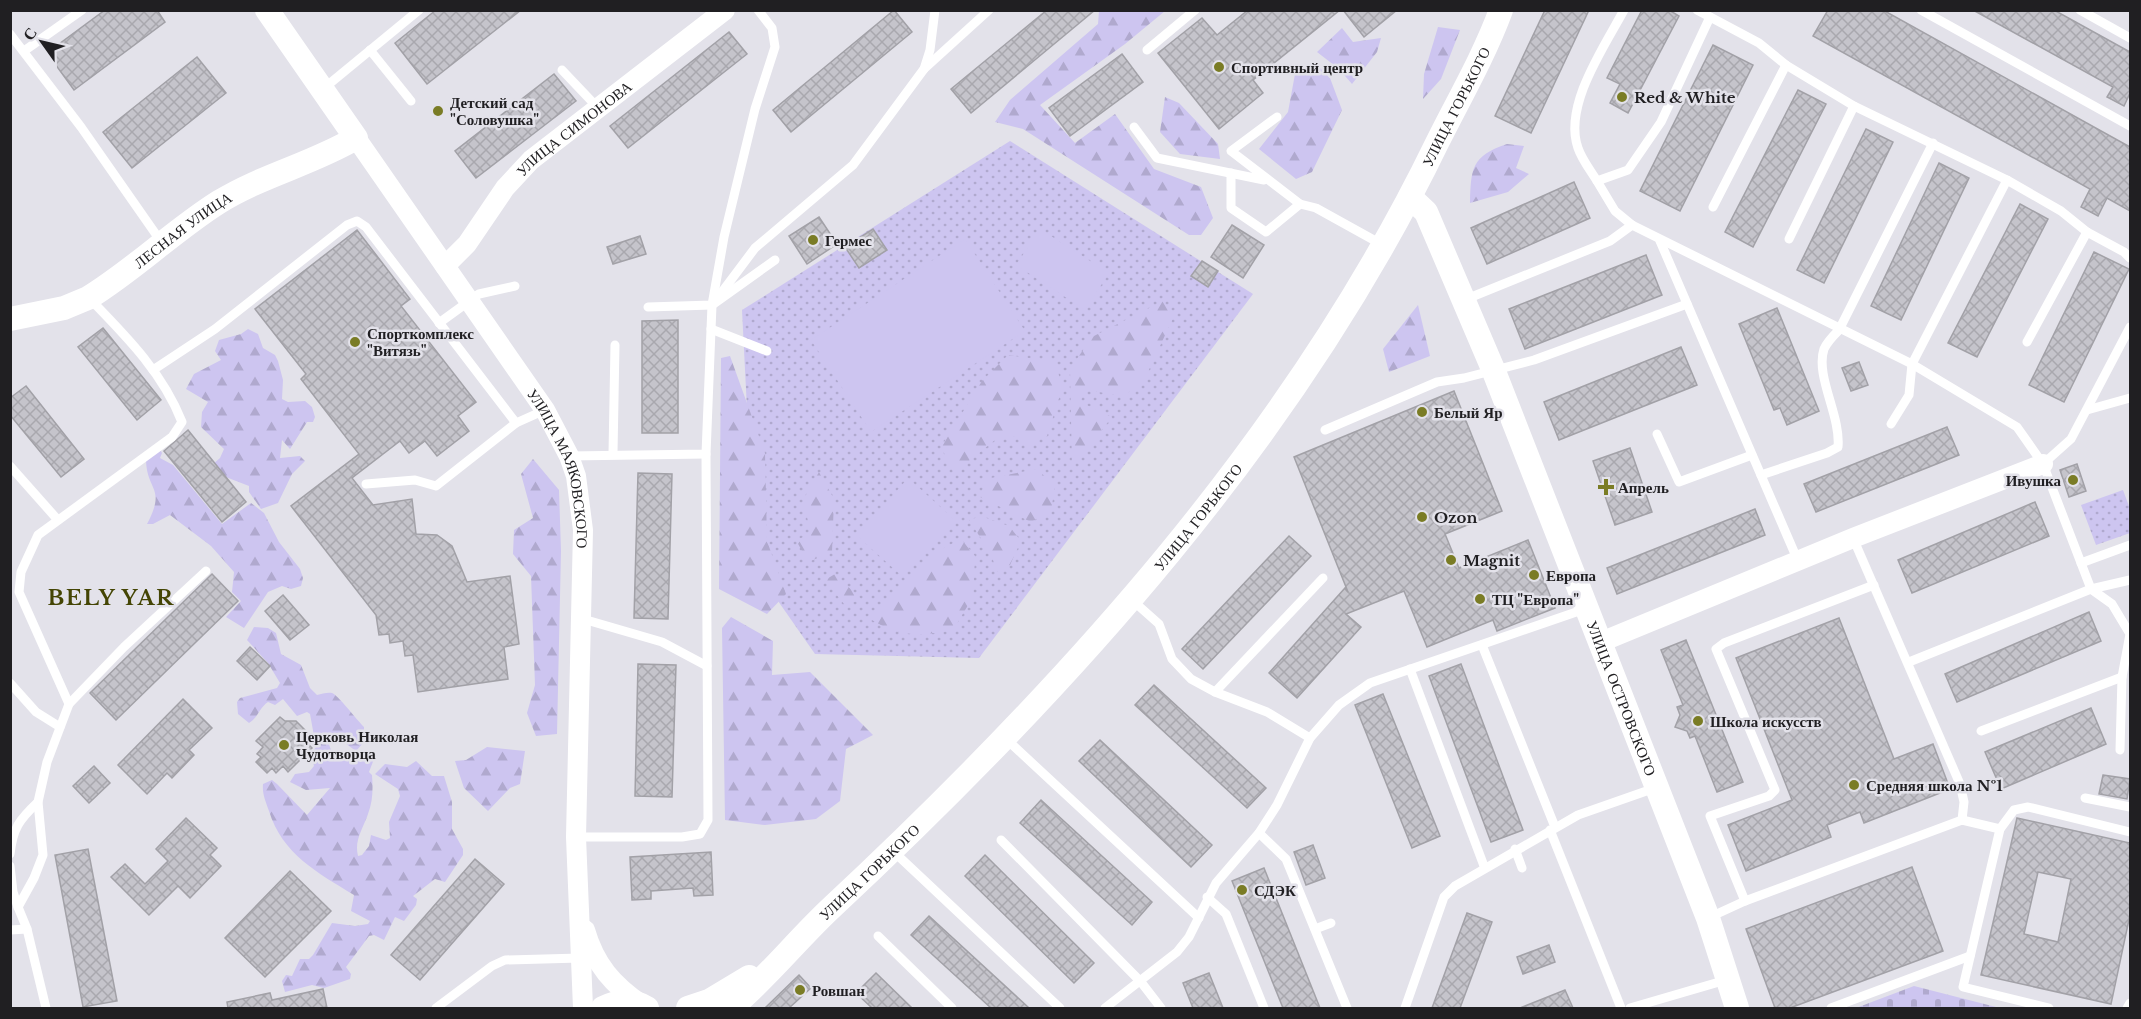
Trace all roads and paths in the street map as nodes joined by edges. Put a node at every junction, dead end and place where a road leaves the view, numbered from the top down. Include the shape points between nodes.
1 (82, 10) edge
2 (267, 10) edge
3 (419, 10) edge
4 (724, 10) edge
5 (758, 10) edge
6 (935, 10) edge
7 (989, 10) edge
8 (1195, 10) edge
9 (1624, 10) edge
10 (1697, 10) edge
11 (1921, 10) edge
12 (2080, 10) edge
13 (1494, 13) edge
14 (1710, 17) junction
15 (10, 34) edge
16 (2130, 38) edge
17 (370, 50) junction
18 (1147, 50) dead end
19 (24, 51) junction
20 (1785, 65) junction
21 (924, 69) junction
22 (562, 70) dead end
23 (323, 89) junction
24 (411, 101) dead end
25 (1854, 106) junction
26 (599, 109) junction
27 (1277, 117) dead end
28 (2130, 126) edge
29 (1134, 127) dead end
30 (356, 138) junction
31 (1933, 143) junction
32 (1231, 173) junction
33 (1267, 180) junction
34 (2007, 180) junction
35 (1597, 181) junction
36 (1410, 197) junction
37 (1300, 204) junction
38 (1713, 207) dead end
39 (1632, 225) junction
40 (2087, 232) junction
41 (1789, 239) dead end
42 (1660, 241) junction
43 (163, 244) junction
44 (1383, 245) junction
45 (2130, 258) edge
46 (775, 260) dead end
47 (445, 266) junction
48 (515, 286) dead end
49 (88, 298) junction
50 (470, 300) junction
51 (1464, 300) junction
52 (1688, 304) junction
53 (712, 305) junction
54 (648, 307) dead end
55 (10, 319) edge
56 (439, 323) junction
57 (2130, 327) edge
58 (711, 330) junction
59 (1839, 330) junction
60 (2027, 342) dead end
61 (615, 345) dead end
62 (768, 351) dead end
63 (1912, 364) junction
64 (1493, 369) junction
65 (153, 370) junction
66 (2130, 398) edge
67 (545, 410) junction
68 (2087, 410) junction
69 (516, 423) junction
70 (1891, 424) dead end
71 (1325, 430) dead end
72 (1657, 434) dead end
73 (613, 453) junction
74 (706, 454) junction
75 (1752, 455) junction
76 (569, 456) junction
77 (2043, 464) junction
78 (10, 466) edge
79 (1761, 476) junction
80 (366, 484) dead end
81 (57, 519) junction
82 (1852, 538) junction
83 (2130, 545) edge
84 (1798, 562) junction
85 (2081, 563) junction
86 (206, 571) dead end
87 (1323, 578) dead end
88 (2130, 580) edge
89 (1874, 585) junction
90 (2091, 589) junction
91 (1132, 600) junction
92 (1587, 609) junction
93 (583, 619) junction
94 (1601, 642) junction
95 (1482, 645) junction
96 (1909, 662) junction
97 (707, 666) junction
98 (1410, 669) junction
99 (2122, 677) junction
100 (10, 683) edge
101 (1215, 692) junction
102 (69, 704) junction
103 (60, 727) junction
104 (1981, 731) dead end
105 (1003, 736) junction
106 (1310, 738) junction
107 (2120, 750) dead end
108 (1658, 788) junction
109 (2085, 798) dead end
110 (38, 802) junction
111 (2130, 807) edge
112 (1962, 820) junction
113 (1553, 829) junction
114 (2001, 830) junction
115 (12, 832) edge
116 (2130, 832) edge
117 (1259, 833) junction
118 (576, 837) junction
119 (1001, 840) dead end
120 (1515, 849) junction
121 (893, 851) junction
122 (10, 854) edge
123 (10, 866) edge
124 (1485, 866) junction
125 (1522, 868) dead end
126 (1207, 897) junction
127 (1745, 901) junction
128 (577, 902) junction
129 (18, 907) junction
130 (1199, 918) junction
131 (1708, 918) junction
132 (1331, 922) dead end
133 (27, 929) junction
134 (1315, 929) junction
135 (10, 930) edge
136 (878, 936) dead end
137 (792, 945) junction
138 (1970, 956) junction
139 (580, 958) junction
140 (1728, 980) junction
141 (1141, 982) junction
142 (2130, 1003) edge
143 (738, 1007) edge
144 (46, 1008) edge
145 (436, 1008) edge
146 (583, 1008) edge
147 (603, 1008) edge
148 (648, 1008) edge
149 (688, 1008) edge
150 (952, 1008) edge
151 (1060, 1008) edge
152 (1105, 1008) edge
153 (1161, 1008) edge
154 (1264, 1008) edge
155 (1347, 1008) edge
156 (1405, 1008) edge
157 (1621, 1008) edge
158 (1630, 1008) edge
159 (1737, 1008) edge
160 (1831, 1008) edge
161 (2049, 1008) edge
162 (2127, 1008) edge

1 - 19 lane
2 - 23 street, УЛИЦА МАЯКОВСКОГО
3 - 17 lane
4 - 26 street, УЛИЦА СИМОНОВА
5 - 53 lane via 772,28 775,47 730,214
6 - 21 lane
7 - 21 lane
8 - 18 lane
9 - 35 lane via 1587,79 1575,116 1578,147
10 - 14 lane
11 - 28 lane
12 - 16 lane
13 - 36 street, УЛИЦА ГОРЬКОГО
14 - 20 lane via 1759,43
14 - 35 lane via 1660,122 1628,170
15 - 19 lane
17 - 23 lane
17 - 24 lane
19 - 43 lane
20 - 25 lane
20 - 38 lane
21 - 53 lane via 853,165 755,248
22 - 26 lane
23 - 30 street, УЛИЦА МАЯКОВСКОГО
25 - 31 lane
25 - 41 lane
26 - 47 street, УЛИЦА СИМОНОВА via 531,160 505,188 489,223
27 - 33 lane via 1232,151
29 - 32 lane via 1157,158
30 - 43 street, ЛЕСНАЯ УЛИЦА via 313,161 257,181 217,203
30 - 47 street, УЛИЦА МАЯКОВСКОГО
31 - 34 lane
31 - 59 lane
32 - 33 lane
32 - 37 lane via 1231,208 1266,232
33 - 37 lane
34 - 40 lane via 2061,211
34 - 63 lane
35 - 39 lane via 1615,211
36 - 44 street, УЛИЦА ГОРЬКОГО
36 - 51 street, УЛИЦА ОСТРОВСКОГО via 1426,212
37 - 44 lane via 1316,208
39 - 42 lane
39 - 51 lane via 1610,241
40 - 45 lane
40 - 60 lane
42 - 52 lane
42 - 59 lane
43 - 49 street, ЛЕСНАЯ УЛИЦА
44 - 91 street, УЛИЦА ГОРЬКОГО via 1290,394
46 - 53 lane
47 - 50 street, УЛИЦА МАЯКОВСКОГО
48 - 50 lane via 479,294
49 - 55 street, ЛЕСНАЯ УЛИЦА via 64,308
49 - 65 lane
50 - 56 lane
50 - 67 street, УЛИЦА МАЯКОВСКОГО
51 - 64 street, УЛИЦА ОСТРОВСКОГО
52 - 64 lane via 1534,360
52 - 75 lane
53 - 54 lane
53 - 58 lane
56 - 65 lane via 366,227 357,221 215,329
56 - 69 lane
57 - 68 lane
58 - 62 lane
58 - 74 lane
59 - 63 lane
59 - 79 lane via 1825,347 1822,364 1840,432 1838,447
61 - 73 lane
63 - 70 lane via 1909,395
63 - 77 lane via 2017,427
64 - 71 lane via 1437,382
64 - 92 street, УЛИЦА ОСТРОВСКОГО
65 - 81 lane via 171,395 182,422 180,429
66 - 68 lane
67 - 69 lane
67 - 76 street, УЛИЦА МАЯКОВСКОГО
68 - 77 lane via 2071,439
69 - 80 lane via 436,486 415,480
72 - 75 lane via 1679,482
73 - 74 lane
73 - 76 lane
74 - 97 lane
75 - 79 lane
76 - 93 street, УЛИЦА МАЯКОВСКОГО via 584,530
77 - 82 street
77 - 85 lane
78 - 81 lane
79 - 84 lane
81 - 102 lane via 39,535 28,555 19,592
82 - 84 street
82 - 89 lane
83 - 85 lane
84 - 94 street
85 - 90 lane
86 - 102 lane
87 - 101 lane
88 - 90 lane
89 - 96 lane
89 - 127 lane via 1716,650 1775,790 1769,796 1710,816
90 - 96 lane
90 - 99 lane via 2112,604 2130,634
91 - 101 lane via 1159,624 1178,668
91 - 105 street, УЛИЦА ГОРЬКОГО
92 - 94 street, УЛИЦА ОСТРОВСКОГО
92 - 95 lane
93 - 97 lane via 662,642
93 - 118 street, УЛИЦА МАЯКОВСКОГО
94 - 108 street, УЛИЦА ОСТРОВСКОГО
95 - 98 lane
95 - 113 lane
96 - 112 lane via 1960,784
97 - 118 lane via 708,820 700,834
98 - 106 lane via 1370,683 1353,694
98 - 124 lane
99 - 104 lane
99 - 107 lane
100 - 103 lane via 36,712
101 - 106 lane via 1267,712
102 - 103 lane
103 - 110 lane
105 - 121 street, УЛИЦА ГОРЬКОГО
105 - 130 lane
106 - 117 lane
108 - 113 lane via 1578,815
108 - 131 street, УЛИЦА ОСТРОВСКОГО
109 - 111 lane
110 - 115 lane
110 - 129 lane via 43,855
112 - 114 lane
112 - 127 lane
113 - 120 lane
113 - 157 lane
114 - 116 lane via 2014,810 2028,807
114 - 138 lane
115 - 122 lane
117 - 126 lane
117 - 134 lane via 1286,859
118 - 128 street, УЛИЦА МАЯКОВСКОГО
119 - 141 lane
120 - 124 lane
120 - 125 lane
121 - 137 street, УЛИЦА ГОРЬКОГО
121 - 151 lane
123 - 129 lane
124 - 156 lane via 1444,897
126 - 130 lane
126 - 154 lane via 1226,914
127 - 131 lane
128 - 139 street, УЛИЦА МАЯКОВСКОГО
128 - 148 street via 587,939 601,969 621,990
129 - 133 lane
130 - 141 lane via 1177,952
131 - 140 street, УЛИЦА ОСТРОВСКОГО
132 - 134 lane
133 - 135 lane
133 - 144 lane
134 - 155 lane
136 - 150 lane
137 - 143 street, УЛИЦА ГОРЬКОГО
137 - 149 street, УЛИЦА ГОРЬКОГО via 722,994
138 - 160 lane
138 - 161 lane via 1964,987
139 - 145 lane via 505,960
139 - 146 street, УЛИЦА МАЯКОВСКОГО
140 - 158 lane
140 - 159 street, УЛИЦА ОСТРОВСКОГО
141 - 152 lane
141 - 153 lane
142 - 162 lane
147 - 148 street via 620,1002

